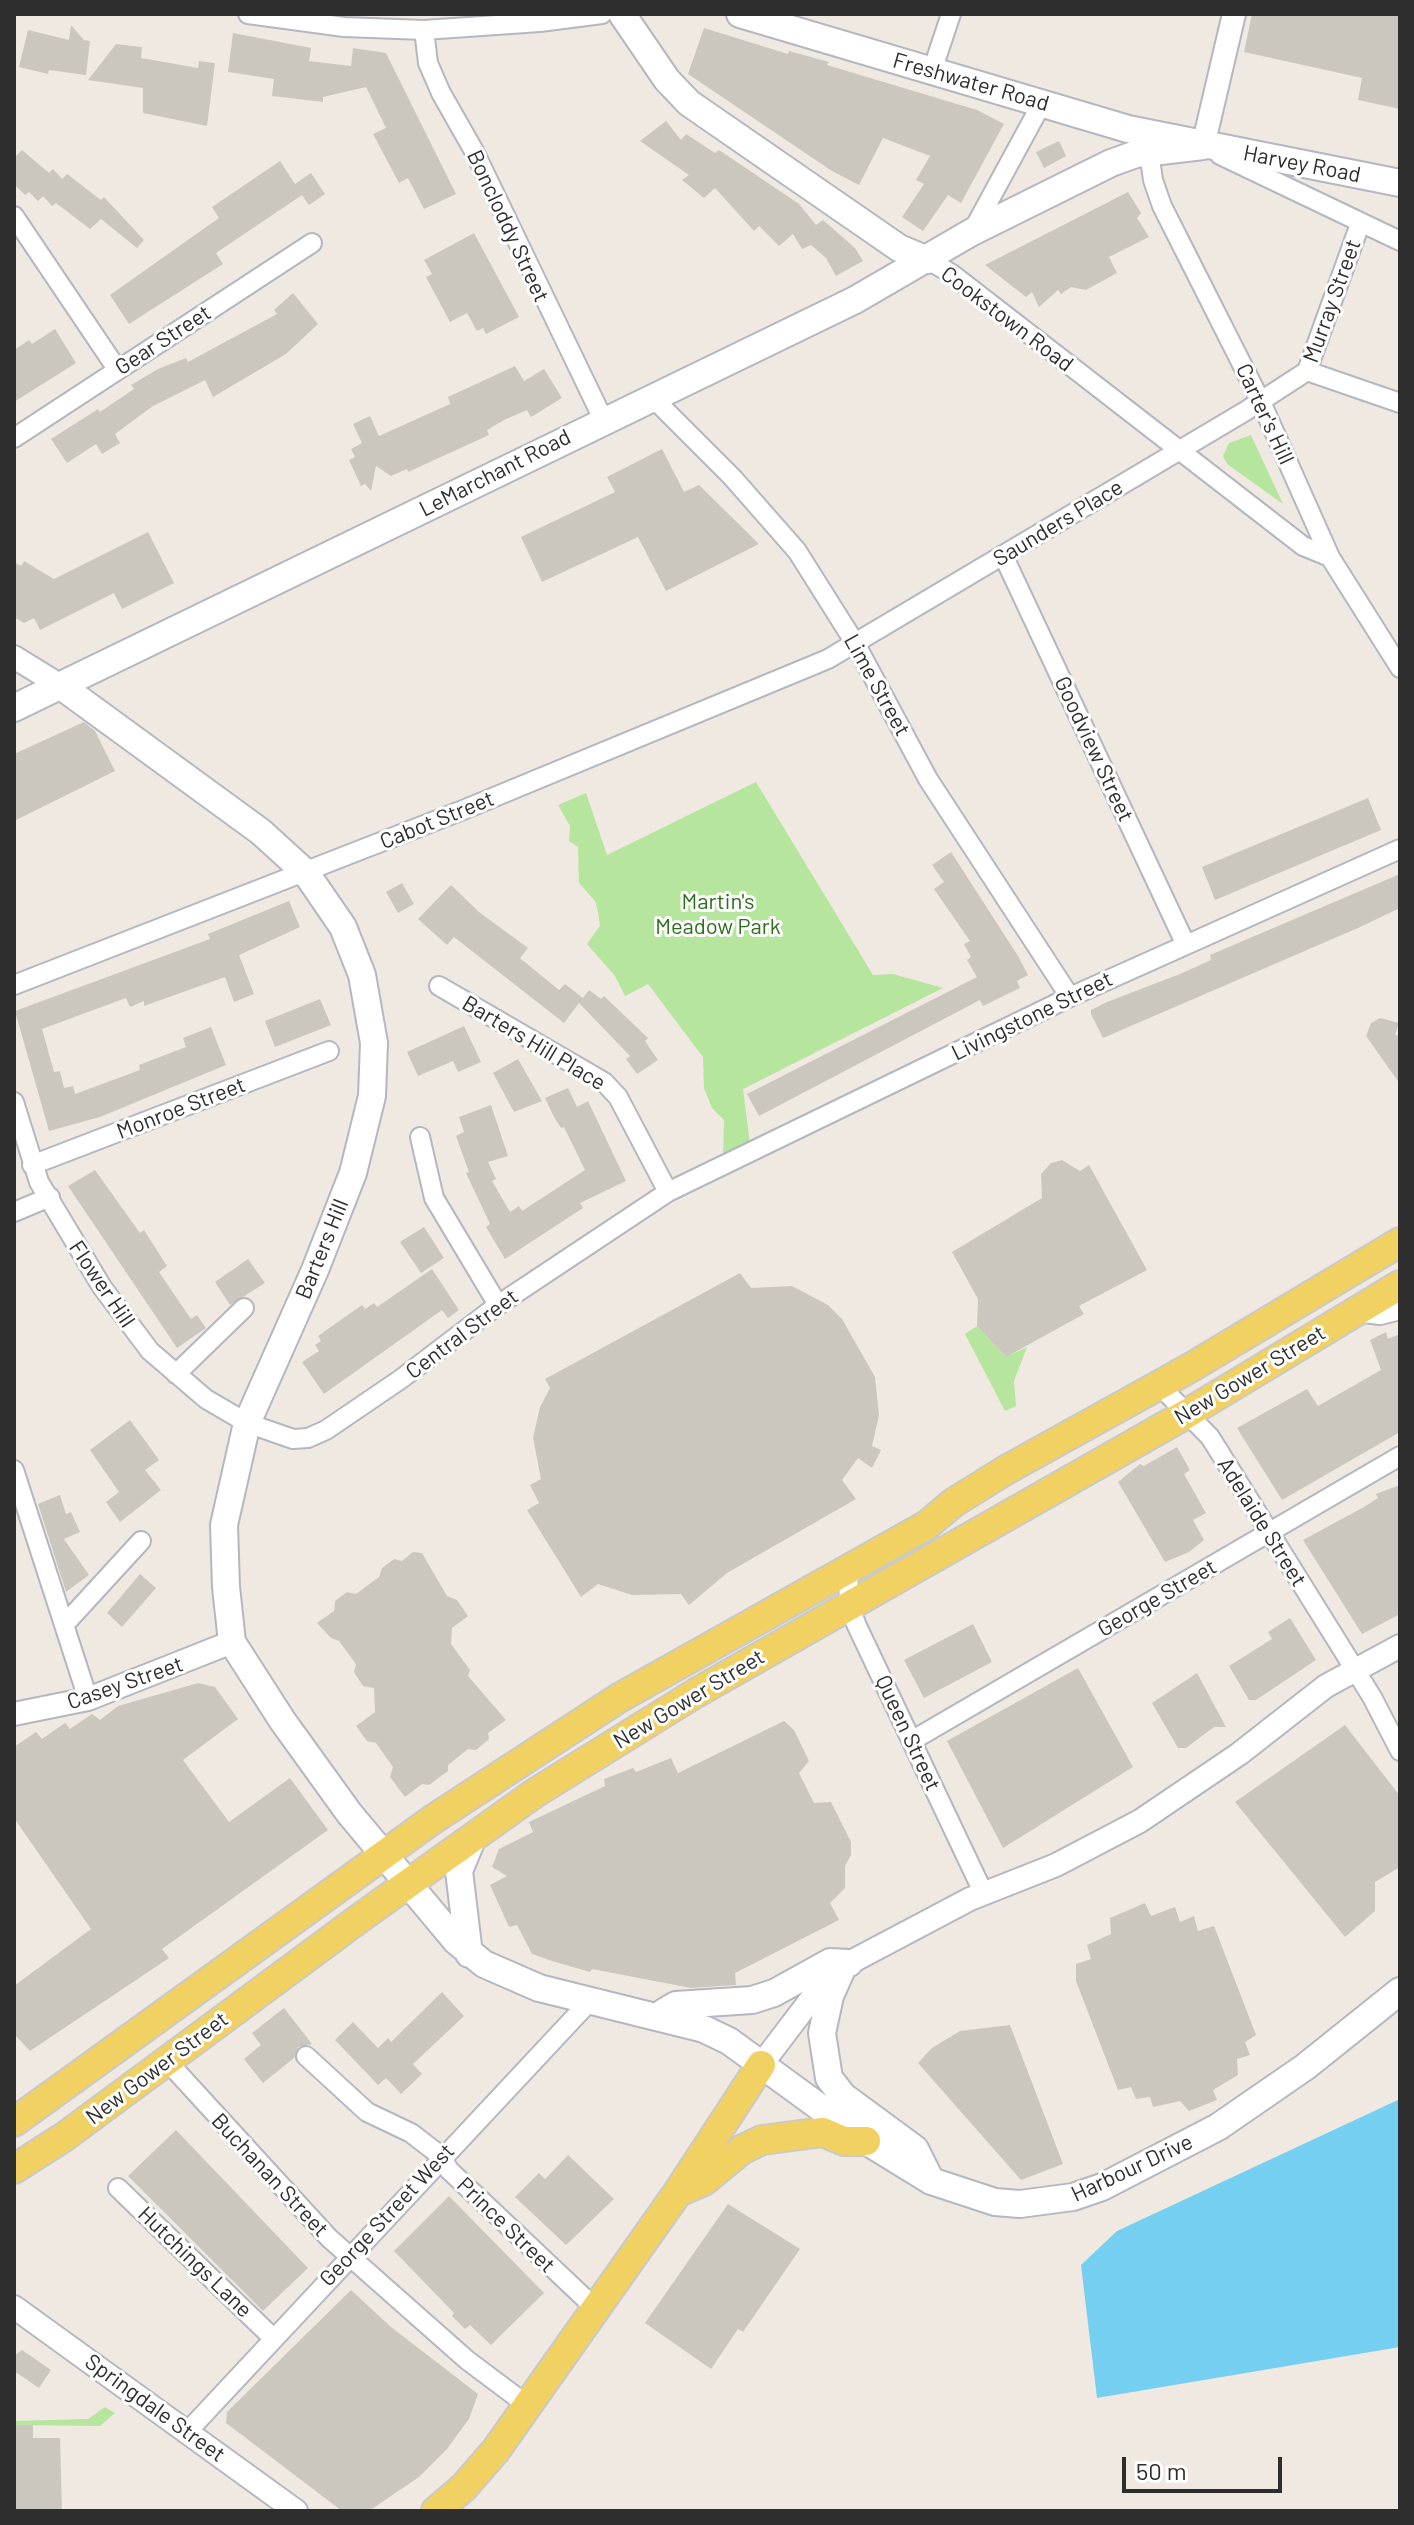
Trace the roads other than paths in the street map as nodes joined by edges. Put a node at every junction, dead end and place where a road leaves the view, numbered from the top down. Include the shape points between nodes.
1 (248, 14) edge
2 (602, 14) edge
3 (622, 14) edge
4 (740, 14) edge
5 (951, 14) edge
6 (1234, 14) edge
7 (424, 30) junction
8 (932, 71) junction
9 (1042, 103) junction
10 (1203, 146) junction
11 (1149, 152) junction
12 (1400, 183) edge
13 (14, 216) edge
14 (1360, 224) junction
15 (972, 232) junction
16 (1400, 241) edge
17 (312, 243) dead end
18 (928, 260) junction
19 (117, 369) junction
20 (1307, 371) junction
21 (652, 397) junction
22 (1261, 402) junction
23 (1400, 403) edge
24 (603, 419) junction
25 (14, 438) edge
26 (1178, 452) junction
27 (1003, 555) junction
28 (1330, 557) junction
29 (855, 643) junction
30 (14, 657) edge
31 (1400, 668) edge
32 (61, 686) junction
33 (14, 708) edge
34 (1400, 849) edge
35 (306, 873) junction
36 (1185, 943) junction
37 (14, 985) edge
38 (439, 986) dead end
39 (1070, 997) junction
40 (329, 1051) dead end
41 (14, 1102) edge
42 (420, 1137) dead end
43 (32, 1165) junction
44 (668, 1192) junction
45 (50, 1197) junction
46 (14, 1212) edge
47 (1392, 1251) edge
48 (1400, 1285) edge
49 (498, 1305) junction
50 (244, 1308) dead end
51 (1400, 1308) edge
52 (1358, 1310) junction
53 (176, 1374) junction
54 (1159, 1385) junction
55 (1188, 1413) junction
56 (247, 1423) junction
57 (1400, 1456) edge
58 (14, 1470) edge
59 (1268, 1534) junction
60 (141, 1541) dead end
61 (848, 1569) junction
62 (849, 1605) junction
63 (64, 1625) junction
64 (232, 1642) junction
65 (1400, 1646) edge
66 (1354, 1669) junction
67 (88, 1699) junction
68 (14, 1714) edge
69 (913, 1740) junction
70 (1400, 1751) edge
71 (473, 1837) junction
72 (385, 1855) junction
73 (406, 1884) junction
74 (983, 1892) junction
75 (469, 1954) junction
76 (845, 1966) junction
77 (1400, 1991) edge
78 (589, 2002) junction
79 (658, 2015) junction
80 (306, 2056) dead end
81 (167, 2061) junction
82 (761, 2065) junction
83 (14, 2122) edge
84 (866, 2141) junction
85 (441, 2156) junction
86 (14, 2169) edge
87 (931, 2181) junction
88 (118, 2188) dead end
89 (678, 2192) junction
90 (351, 2255) junction
91 (14, 2307) edge
92 (594, 2307) junction
93 (272, 2337) junction
94 (527, 2405) junction
95 (188, 2431) junction
96 (296, 2511) edge
97 (436, 2511) edge

1 - 7 street via 344,27
2 - 7 street
3 - 18 main road, Cookstown Road via 689,103 899,248
4 - 8 main road, Freshwater Road
5 - 8 street
6 - 10 street
7 - 24 street, Boncloddy Street via 428,63 441,93
8 - 9 main road, Freshwater Road
9 - 10 main road, Freshwater Road
9 - 15 street, LeMarchant Road
10 - 11 main road, LeMarchant Road
10 - 12 main road, Harvey Road
10 - 14 street
11 - 15 main road, LeMarchant Road via 1111,163
11 - 22 street, Carter's Hill via 1153,180 1173,229
13 - 19 street
14 - 16 street
14 - 20 street, Murray Street
15 - 18 main road, LeMarchant Road
17 - 19 street, Gear Street
18 - 21 main road, LeMarchant Road
18 - 26 street, Cookstown Road
19 - 25 street, Gear Street
20 - 22 street, Murray Street
20 - 23 street
21 - 24 main road, LeMarchant Road
21 - 29 street, Lime Street via 767,514
22 - 26 street, Saunders Place
22 - 28 street, Carter's Hill
24 - 32 main road, LeMarchant Road
26 - 27 street, Saunders Place
26 - 28 street, Cookstown Road via 1303,546
27 - 29 street, Saunders Place
27 - 36 street, Goodview Street
28 - 31 street, Carter's Hill
29 - 35 street, Cabot Street via 636,740
29 - 39 street, Lime Street via 928,779
30 - 32 street
32 - 33 main road, LeMarchant Road
32 - 35 main road, Barters Hill via 261,832
34 - 36 street, Livingstone Street
35 - 37 street, Cabot Street
35 - 56 main road, Barters Hill via 343,927 362,975 374,1043 372,1096 353,1173
36 - 39 street, Livingstone Street
38 - 44 street, Barters Hill Place via 604,1082 618,1097
39 - 44 street, Livingstone Street
40 - 43 street, Monroe Street
41 - 43 street, Flower Hill
42 - 49 street via 434,1198
43 - 45 street, Flower Hill
44 - 49 street, Central Street
45 - 46 street
45 - 53 street, Flower Hill via 125,1321
47 - 54 main road, New Gower Street
48 - 52 main road, New Gower Street
49 - 56 street, Central Street via 326,1430 293,1439
50 - 53 street
51 - 52 street via 1380,1313
52 - 55 main road, New Gower Street
53 - 56 street, Flower Hill
54 - 55 street, Adelaide Street
54 - 61 main road, New Gower Street via 1006,1470 927,1525
55 - 59 street, Adelaide Street via 1210,1437
55 - 62 main road, New Gower Street
56 - 64 main road, Barters Hill via 224,1525
57 - 59 street, George Street
58 - 63 street
59 - 66 street, Adelaide Street
59 - 69 street, George Street
60 - 63 street
61 - 62 street, Queen Street
61 - 72 main road, New Gower Street via 619,1698
62 - 69 street, Queen Street
62 - 71 main road, New Gower Street via 684,1700
63 - 67 street
64 - 67 street, Casey Street
64 - 72 main road, Barters Hill via 315,1767
65 - 66 street
66 - 70 street, Adelaide Street
66 - 74 street via 1140,1821 1056,1865
67 - 68 street, Casey Street
69 - 74 street, Queen Street
71 - 73 main road, New Gower Street
71 - 75 main road via 459,1871
72 - 73 main road, Barters Hill
72 - 83 main road, New Gower Street
73 - 75 main road, Barters Hill
73 - 81 main road, New Gower Street
74 - 76 street
75 - 78 main road, Harbour Drive via 518,1980
76 - 79 main road via 830,1962 752,2000 676,2005
76 - 82 street via 812,1998
76 - 87 main road via 823,2024 829,2078 843,2096 915,2149
77 - 87 main road, Harbour Drive via 1244,2112 1102,2187 1060,2200 1020,2204 995,2202
78 - 79 main road, Harbour Drive
78 - 85 street, George Street West
79 - 82 main road, Harbour Drive via 711,2032
80 - 85 street, Prince Street via 367,2112 411,2133
81 - 86 main road, New Gower Street
81 - 90 street, Buchanan Street via 329,2238
82 - 84 main road, Harbour Drive
82 - 89 main road
84 - 87 main road, Harbour Drive
84 - 89 main road via 844,2141 823,2132 762,2140 704,2181
85 - 90 street, George Street West
85 - 92 street, Prince Street via 449,2170
88 - 93 street, Hutchings Lane
89 - 92 main road
90 - 93 street, George Street West
90 - 94 street, Buchanan Street via 467,2360
91 - 95 street, Springdale Street
92 - 94 main road
93 - 95 street, George Street West
94 - 97 main road via 496,2450
95 - 96 street, Springdale Street

